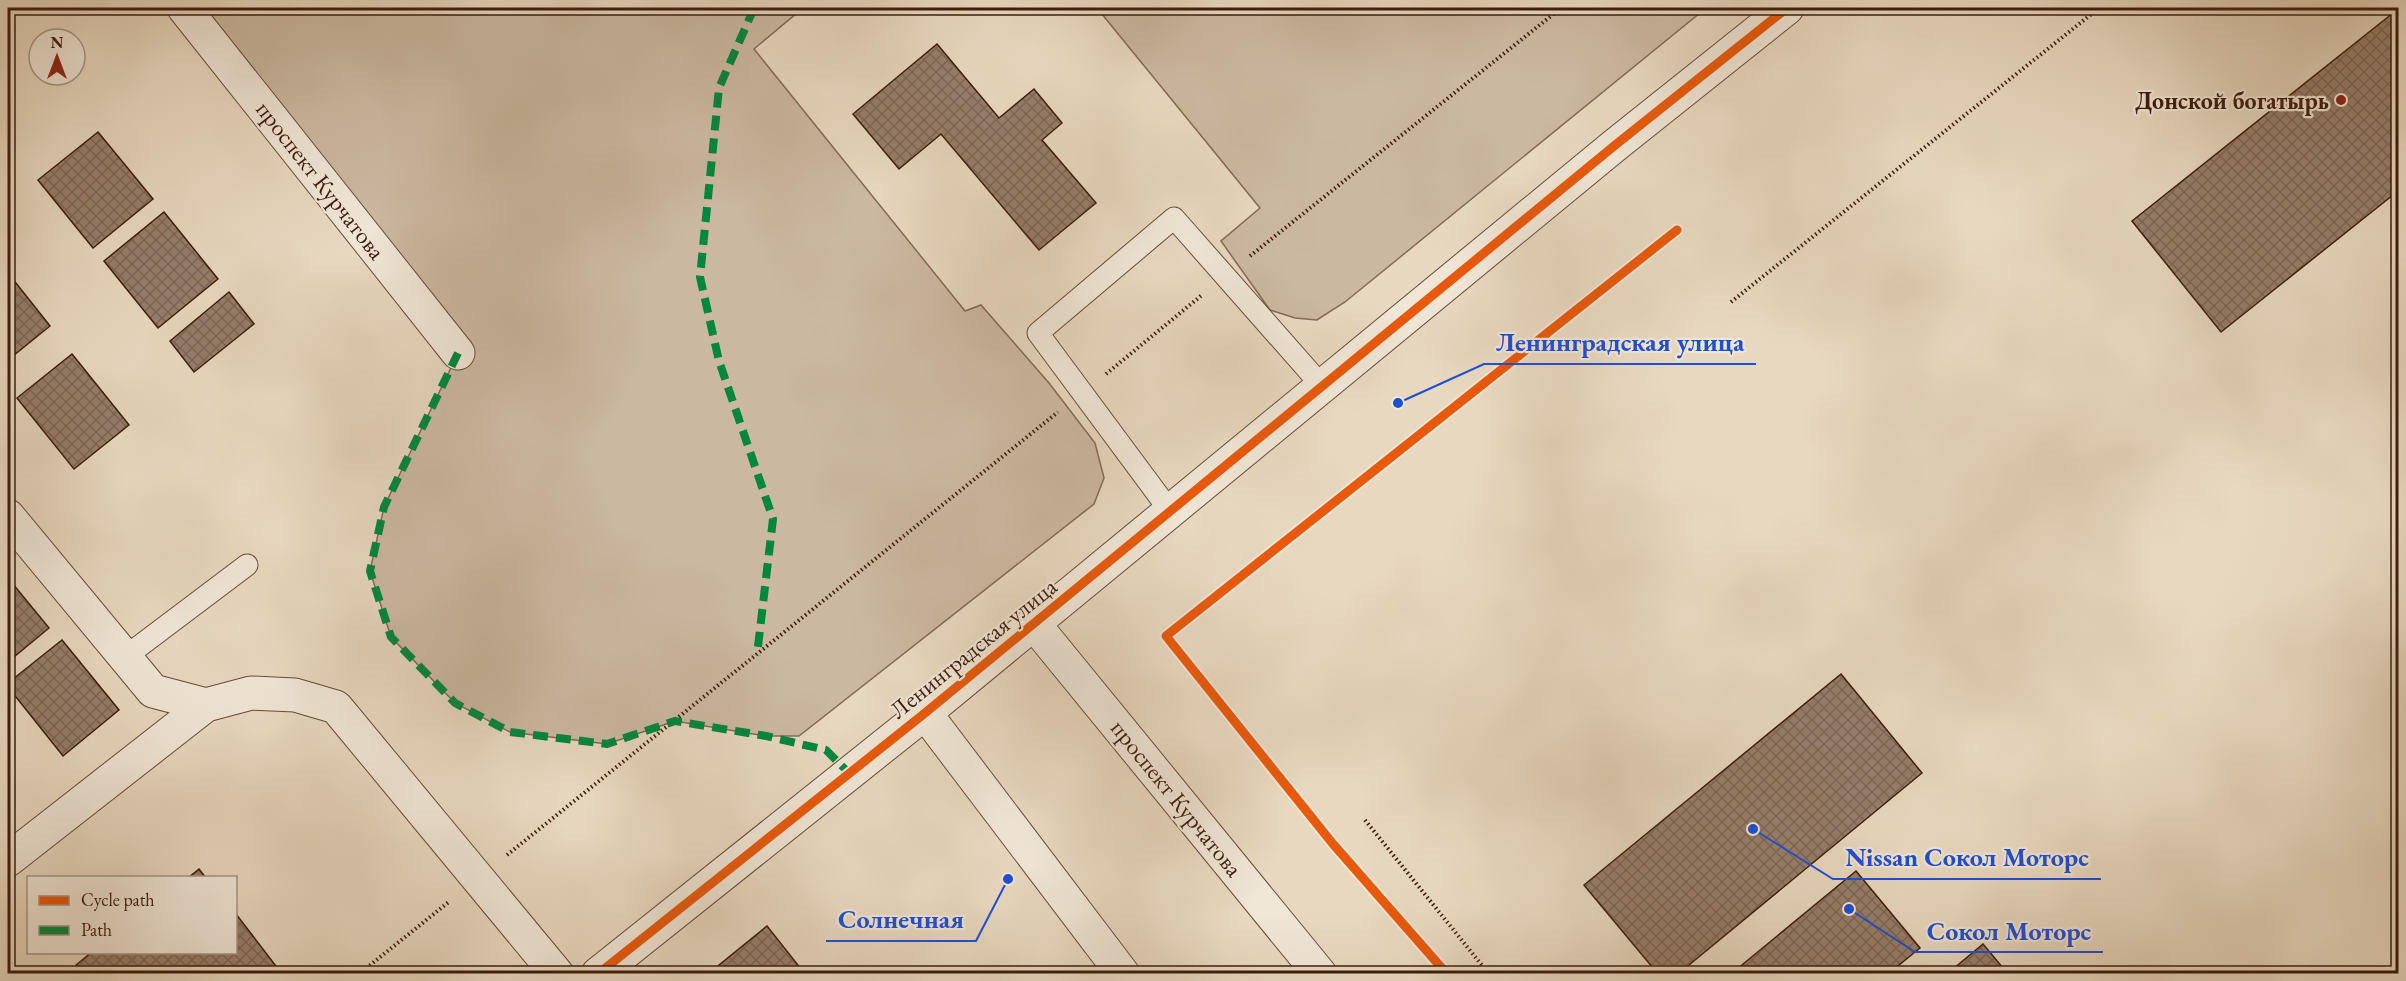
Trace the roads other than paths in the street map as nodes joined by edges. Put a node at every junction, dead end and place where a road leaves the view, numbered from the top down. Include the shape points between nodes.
1 (184, 8) edge
2 (1787, 8) edge
3 (1802, 8) edge
4 (458, 353) dead end
5 (1322, 386) junction
6 (1170, 511) junction
7 (8, 516) edge
8 (247, 564) dead end
9 (1037, 627) junction
10 (125, 657) junction
11 (206, 705) junction
12 (928, 718) junction
13 (8, 860) edge
14 (557, 974) edge
15 (598, 974) edge
16 (619, 974) edge
17 (1123, 974) edge
18 (1320, 974) edge

1 - 4 street, проспект Курчатова
2 - 5 street, Ленинградская улица
3 - 9 street
5 - 6 street, Ленинградская улица
5 - 6 lane via 1174,218 1038,333
6 - 9 street, Ленинградская улица
7 - 10 street
8 - 10 lane
9 - 12 street, Ленинградская улица
9 - 18 street, проспект Курчатова
10 - 11 street via 153,691
11 - 13 street
11 - 14 street via 251,693 295,695 336,707
12 - 15 street, Ленинградская улица
12 - 16 street
12 - 17 street

